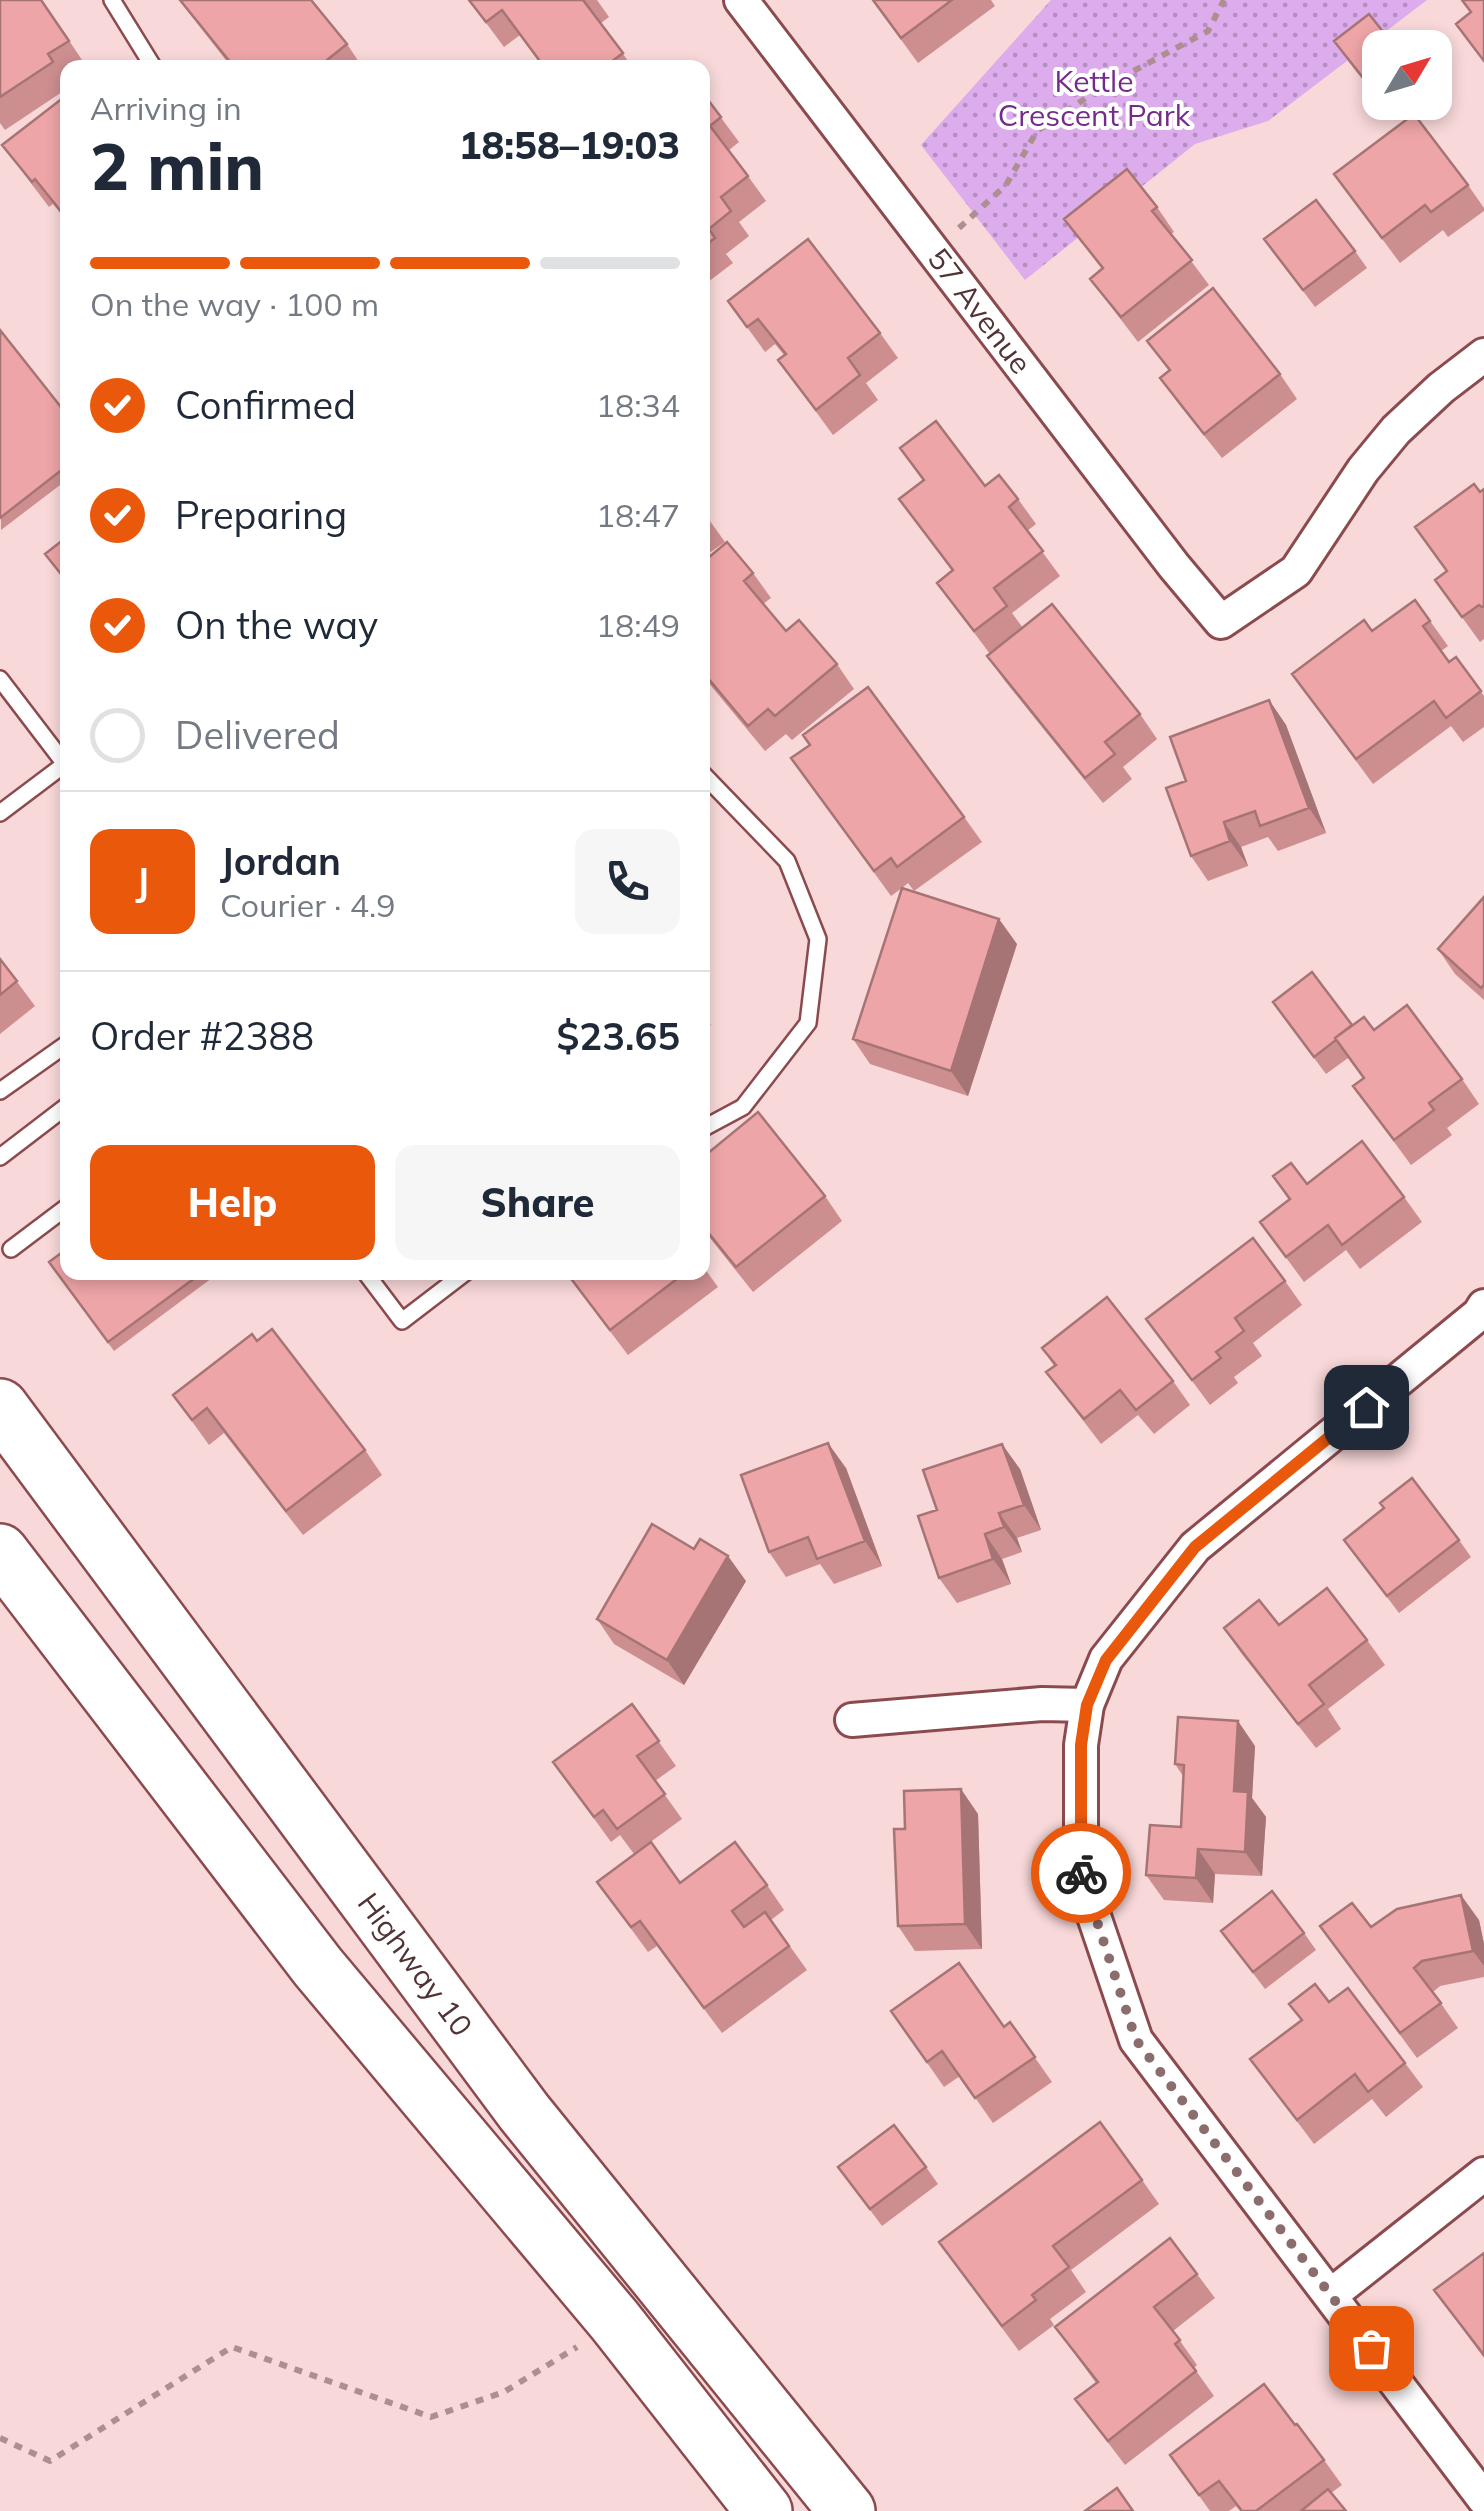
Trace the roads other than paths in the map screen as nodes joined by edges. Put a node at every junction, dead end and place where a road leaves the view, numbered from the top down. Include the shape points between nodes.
1 (112, 0) edge
2 (742, 0) edge
3 (149, 60) edge
4 (1484, 355) edge
5 (0, 679) edge
6 (60, 758) edge
7 (60, 770) edge
8 (710, 781) edge
9 (0, 813) edge
10 (60, 1048) edge
11 (0, 1091) edge
12 (60, 1111) edge
13 (710, 1124) edge
14 (0, 1157) edge
15 (60, 1212) edge
16 (11, 1249) dead end
17 (372, 1280) edge
18 (456, 1280) edge
19 (1484, 1306) edge
20 (0, 1407) edge
21 (0, 1552) edge
22 (1087, 1705) junction
23 (852, 1720) dead end
24 (1484, 2174) edge
25 (1332, 2295) junction
26 (1484, 2499) edge
27 (764, 2511) edge
28 (846, 2511) edge

1 - 3 lane
2 - 4 street, 57 Avenue via 1221,622 1296,571 1396,430
5 - 6 lane
7 - 9 lane
8 - 13 lane via 787,861 818,939 808,1022 743,1107
10 - 11 lane
12 - 14 lane
15 - 16 lane
17 - 18 lane via 402,1321
19 - 22 street via 1195,1547 1106,1660
20 - 28 highway, Highway 10 via 524,2112
21 - 27 highway via 318,1967
22 - 23 street
22 - 25 street via 1081,1878 1136,2040
24 - 25 street
25 - 26 street

